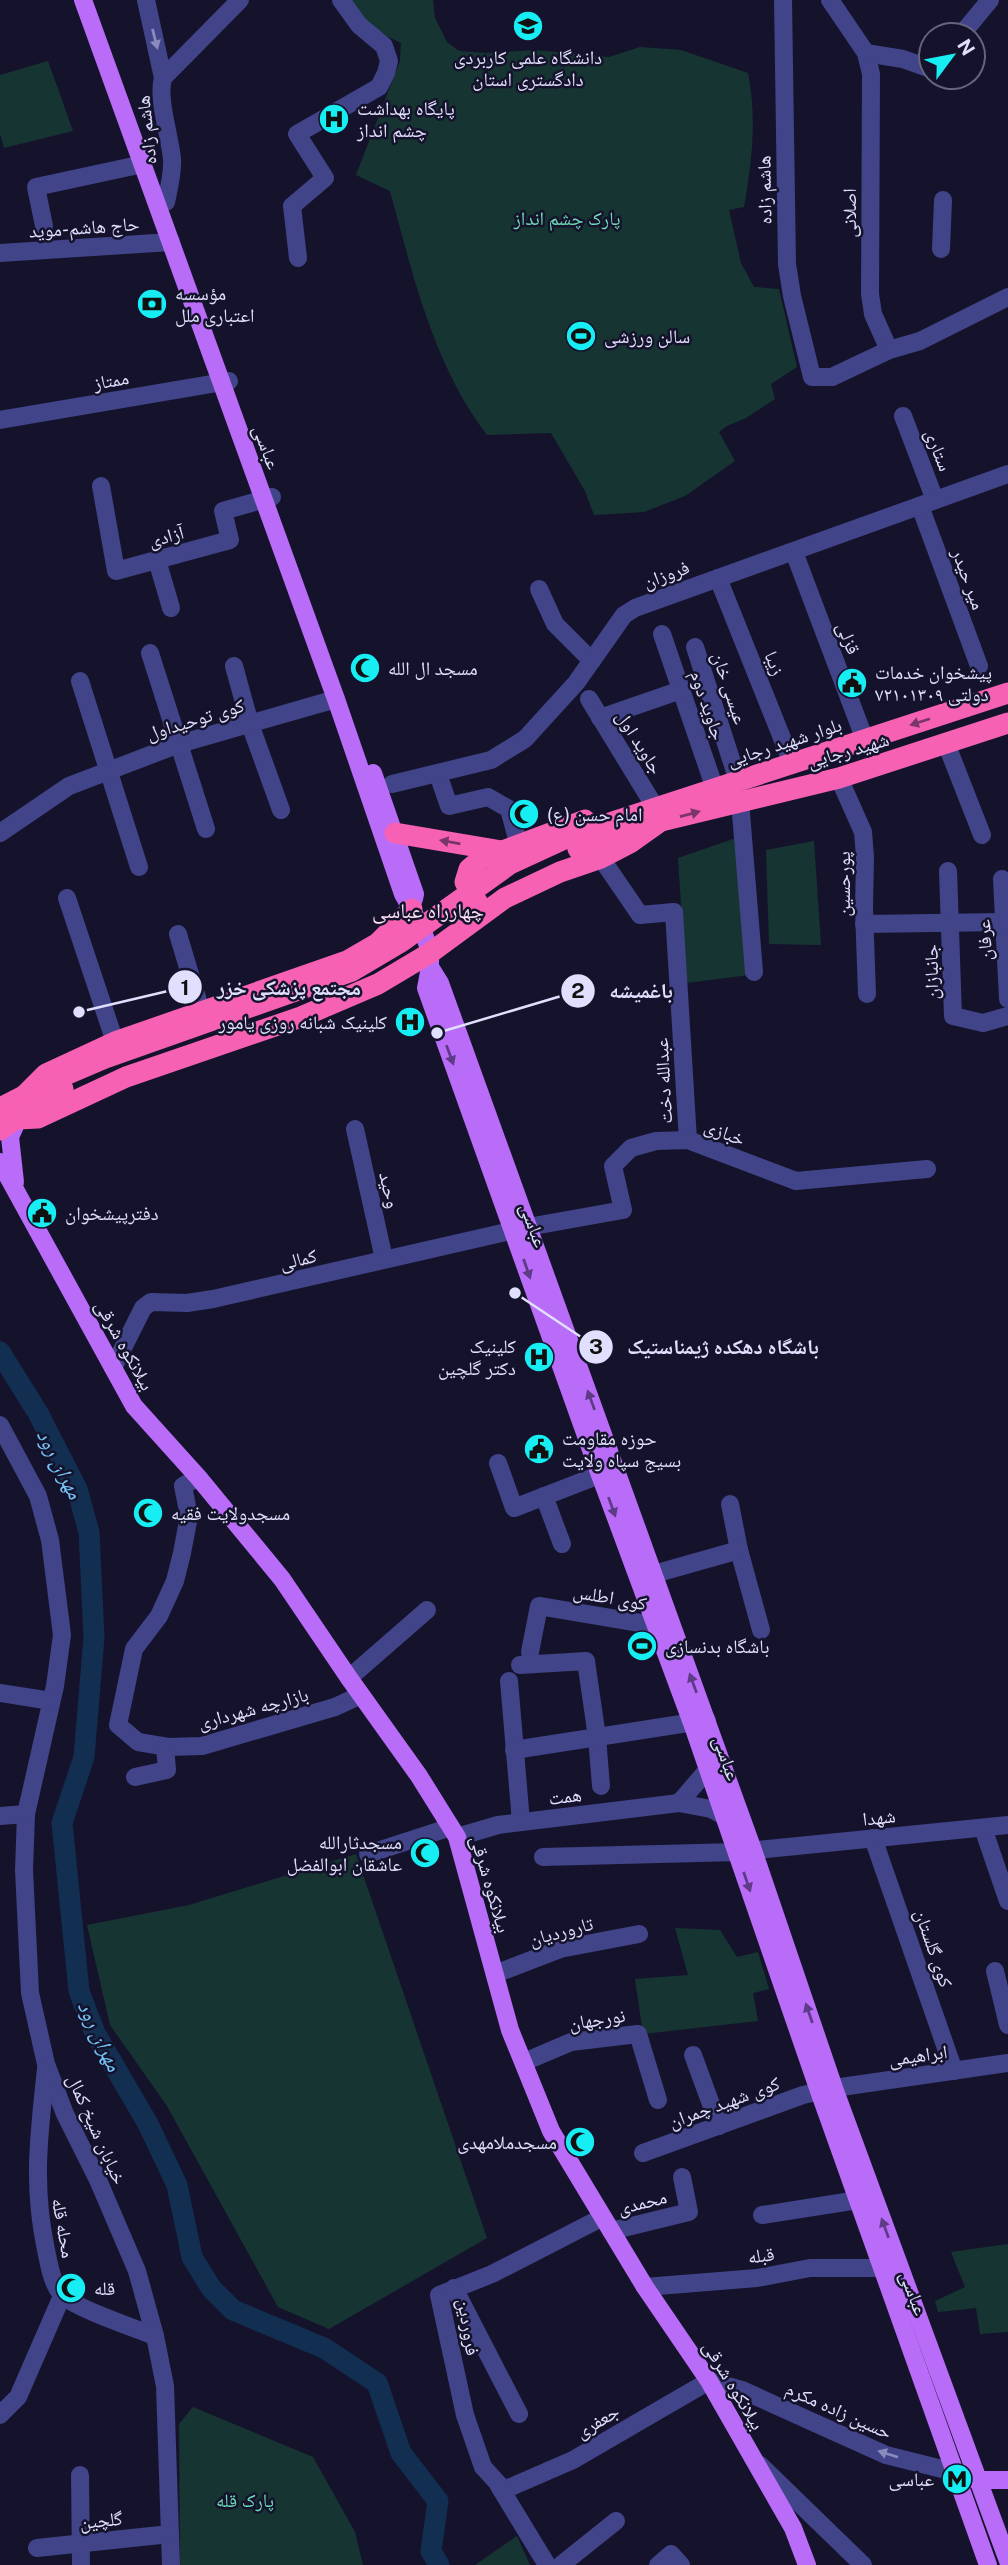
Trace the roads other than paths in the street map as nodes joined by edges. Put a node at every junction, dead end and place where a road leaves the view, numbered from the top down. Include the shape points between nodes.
1 (83, 0) edge
2 (90, 0) edge
3 (146, 0) edge
4 (240, 0) edge
5 (341, 0) edge
6 (783, 0) edge
7 (830, 0) edge
8 (990, 0) edge
9 (973, 21) edge
10 (866, 53) junction
11 (917, 64) edge
12 (163, 78) junction
13 (143, 164) junction
14 (943, 200) dead end
15 (166, 202) junction
16 (44, 226) dead end
17 (171, 242) junction
18 (941, 249) dead end
19 (0, 253) edge
20 (298, 258) dead end
21 (1008, 297) edge
22 (890, 349) junction
23 (225, 381) junction
24 (903, 416) dead end
25 (0, 420) edge
26 (1008, 474) edge
27 (101, 486) dead end
28 (268, 498) junction
29 (928, 503) junction
30 (794, 552) junction
31 (157, 560) junction
32 (718, 578) junction
33 (539, 589) dead end
34 (171, 608) dead end
35 (662, 634) dead end
36 (695, 648) dead end
37 (150, 653) dead end
38 (592, 661) junction
39 (234, 666) dead end
40 (979, 666) dead end
41 (80, 681) dead end
42 (681, 690) junction
43 (1008, 693) edge
44 (336, 699) junction
45 (589, 699) dead end
46 (600, 718) junction
47 (1008, 723) edge
48 (250, 724) junction
49 (865, 740) junction
50 (946, 743) junction
51 (179, 744) junction
52 (792, 764) junction
53 (109, 770) junction
54 (438, 774) junction
55 (839, 778) junction
56 (392, 784) dead end
57 (715, 789) junction
58 (739, 791) junction
59 (281, 810) dead end
60 (658, 814) junction
61 (206, 830) dead end
62 (0, 833) edge
63 (395, 833) junction
64 (982, 835) dead end
65 (512, 848) junction
66 (601, 858) junction
67 (139, 867) dead end
68 (948, 871) dead end
69 (1002, 879) dead end
70 (67, 898) dead end
71 (412, 909) junction
72 (489, 909) junction
73 (1004, 922) junction
74 (951, 923) junction
75 (864, 924) junction
76 (178, 934) dead end
77 (430, 960) junction
78 (754, 972) dead end
79 (867, 994) dead end
80 (240, 999) junction
81 (1008, 999) edge
82 (201, 1011) junction
83 (1008, 1016) edge
84 (251, 1034) junction
85 (115, 1042) junction
86 (10, 1108) edge
87 (355, 1129) dead end
88 (688, 1140) junction
89 (0, 1162) edge
90 (927, 1169) dead end
91 (15, 1186) junction
92 (521, 1229) junction
93 (384, 1259) junction
94 (114, 1368) junction
95 (0, 1424) edge
96 (498, 1464) dead end
97 (608, 1472) junction
98 (198, 1477) junction
99 (544, 1496) junction
100 (730, 1504) dead end
101 (562, 1544) dead end
102 (738, 1550) junction
103 (654, 1574) junction
104 (427, 1610) dead end
105 (655, 1625) junction
106 (673, 1628) junction
107 (761, 1630) dead end
108 (348, 1678) junction
109 (509, 1681) dead end
110 (0, 1693) edge
111 (361, 1695) junction
112 (51, 1701) junction
113 (699, 1721) junction
114 (597, 1737) junction
115 (165, 1747) junction
116 (514, 1750) junction
117 (714, 1763) junction
118 (135, 1777) dead end
119 (601, 1786) dead end
120 (679, 1803) junction
121 (26, 1814) junction
122 (0, 1816) edge
123 (725, 1816) junction
124 (521, 1822) junction
125 (1008, 1825) edge
126 (745, 1826) junction
127 (983, 1828) junction
128 (454, 1832) junction
129 (873, 1838) junction
130 (745, 1851) junction
131 (368, 1854) dead end
132 (543, 1857) dead end
133 (1008, 1901) edge
134 (639, 1934) dead end
135 (995, 1971) dead end
136 (495, 1974) junction
137 (1008, 2025) edge
138 (693, 2055) dead end
139 (524, 2063) junction
140 (1008, 2063) edge
141 (46, 2064) junction
142 (954, 2071) junction
143 (827, 2090) junction
144 (658, 2100) dead end
145 (719, 2126) junction
146 (643, 2153) dead end
147 (682, 2177) dead end
148 (858, 2200) junction
149 (762, 2215) dead end
150 (607, 2224) junction
151 (891, 2268) junction
152 (645, 2287) junction
153 (454, 2288) junction
154 (62, 2296) junction
155 (155, 2336) junction
156 (709, 2381) junction
157 (519, 2414) dead end
158 (0, 2415) edge
159 (755, 2460) junction
160 (954, 2472) junction
161 (80, 2475) dead end
162 (978, 2480) junction
163 (1008, 2480) edge
164 (502, 2488) junction
165 (617, 2521) dead end
166 (170, 2534) junction
167 (80, 2543) junction
168 (37, 2548) dead end
169 (1008, 2561) edge
170 (81, 2565) edge
171 (171, 2565) edge
172 (547, 2565) edge
173 (561, 2565) edge
174 (658, 2565) edge
175 (681, 2565) edge
176 (807, 2565) edge
177 (863, 2565) edge
178 (988, 2565) edge

1 - 13 main road, عباسى
2 - 15 main road, عباسى
3 -> 12 street
4 - 12 street, هاشم زاده
5 - 20 street via 384,46 389,61 379,87 297,134 325,178 292,206
6 - 22 street, هاشم زاده via 787,264 811,377 832,377
7 - 10 street, اصلانی
8 - 9 street
10 - 11 street
10 - 22 street, اصلانی via 871,74 870,294 873,314
12 - 15 street, هاشم زاده via 172,163
13 - 16 street via 36,187
13 - 17 main road, عباسى
14 - 18 street
15 - 23 main road, عباسى
17 - 19 street, حاج هاشم-موید
17 - 23 main road, عباسى
21 - 22 street via 920,341
23 - 25 street, ممتاز
23 - 28 main road, عباسى
24 - 29 street, ستاری
26 - 29 street, فروزان
27 - 31 street, آزادی via 116,571
28 - 31 street, آزادی via 223,511 230,540
28 - 44 main road, عباسى
28 - 63 main road, عباسى
29 - 30 street, فروزان
29 - 40 street, میر حیدر
30 - 32 street, فروزان
30 - 49 street, قزلی
31 - 34 street
32 - 38 street, فروزان via 624,615
32 - 52 street, زیبا
33 - 38 street via 555,624
35 - 42 street, جاوید دوم
36 - 58 street, عیسی خان
37 - 51 street
38 - 54 street, فروزان via 525,739 491,761
39 - 48 street
41 - 53 street
42 - 46 street
42 - 57 street, جاوید دوم
43 -> 49 highway, بلوار شهید رجایی
44 - 48 street, کوی توحیداول
44 - 71 main road, عباسى via 394,872
45 - 46 street, جاوید اول
46 - 60 street, جاوید اول
47 - 50 highway, شهید رجایی
48 - 51 street, کوی توحیداول
48 - 59 street
49 - 52 highway, بلوار شهید رجایی
50 - 55 highway, شهید رجایی
50 - 64 street
51 - 53 street, کوی توحیداول
51 - 61 street
52 - 58 highway, بلوار شهید رجایی
53 - 62 street, کوی توحیداول via 69,786
53 - 67 street
54 - 56 street, فروزان
54 - 65 street via 449,806 488,797 509,809
55 - 58 highway, شهید رجایی
55 - 75 street, پورحسین via 863,832
57 - 58 highway, بلوار شهید رجایی
57 - 60 highway, بلوار شهید رجایی
60 -> 58 highway, شهید رجایی
58 - 78 street, عیسی خان
60 - 65 highway via 602,813
60 - 66 highway via 630,844
60 - 86 highway, بلوار شهید رجایی, bridge via 510,864 352,971 105,1058
65 -> 63 highway
63 - 71 main road, عباسى via 415,894
65 - 72 highway via 481,859 469,869 466,882 471,893 480,906
66 - 72 highway via 560,872
66 - 88 street, عبدالله دخت via 640,915 674,912
68 - 74 street, جانبازان
69 - 73 street, عرفان
70 - 85 street
71 - 77 main road, عباسى
71 - 80 highway via 378,943 347,961
72 - 77 highway
73 - 74 street
73 - 81 street, عرفان
74 - 75 street
74 - 83 street, جانبازان via 953,1016 983,1023
75 - 79 street, پورحسین
76 - 82 street
77 - 84 highway
77 - 92 main road, عباسى via 426,988
80 - 82 highway
80 - 84 highway via 259,1012 258,1025
82 - 85 highway
84 - 86 highway via 127,1077 38,1118
85 - 86 highway via 46,1074
86 - 91 main road, بیلانکوه شرقی
87 - 93 street, وحید
88 - 90 street, خبازی via 796,1181
88 - 92 street, خبازی via 631,1148 613,1166 623,1210
89 - 91 main road, بیلانکوه شرقی
91 - 94 main road, بیلانکوه شرقی
92 - 93 street, کمالی
92 - 97 main road, عباسى
93 - 94 street, کمالی via 213,1299 151,1302 143,1308
94 - 98 main road, بیلانکوه شرقی via 134,1405
95 - 112 street, خیابان شیخ کمال via 38,1496 50,1540 62,1635
96 - 99 street via 514,1508
97 - 99 street
97 - 103 main road, عباسى
97 -> 105 main road, عباسى
98 - 108 main road, بیلانکوه شرقی via 282,1579
98 - 115 street, بازارچه شهرداری via 183,1486 189,1516 175,1581 159,1616 134,1649 118,1725 138,1742
99 - 101 street
100 - 102 street
102 - 103 street
102 - 107 street
103 - 106 main road, عباسى
104 - 108 street
105 - 106 street, کوی اطلس
105 - 113 main road, عباسى
105 - 114 street, کوی اطلس via 539,1606 525,1658 586,1661
113 -> 106 main road, عباسى
108 - 111 main road, بیلانکوه شرقی
109 - 116 street
110 - 112 street
111 - 115 street, بازارچه شهرداری via 202,1746
111 - 128 main road, بیلانکوه شرقی
112 - 121 street, خیابان شیخ کمال
113 - 114 street
113 - 117 main road, عباسى
114 - 116 street
114 - 119 street
115 - 118 street via 167,1770
116 - 124 street
117 - 120 street
117 - 123 main road, عباسى
117 - 126 main road, عباسى
120 - 123 street, همت
120 - 124 street, همت
121 - 122 street
121 - 141 street, خیابان شیخ کمال via 30,1982
123 - 126 street, همت
123 - 130 main road, عباسى
124 - 128 street, همت
125 - 127 street, شهدا
126 - 130 main road, عباسى
127 - 129 street, شهدا
127 - 133 street
128 - 131 street, همت
128 - 136 main road, بیلانکوه شرقی
129 - 130 street, شهدا
129 - 142 street, کوی گلستان
130 - 132 street, شهدا
130 - 143 main road, عباسى
134 - 136 street, تاروردیان via 560,1949
135 - 137 street
136 - 139 main road, بیلانکوه شرقی
138 - 145 street
139 - 144 street, نورجهان via 571,2042 638,2034
139 - 150 main road, بیلانکوه شرقی via 551,2131
140 - 142 street, ابراهیمی
141 - 154 street, محله قله via 37,2199 50,2269
141 - 155 street, خیابان شیخ کمال via 137,2271
142 - 143 street, ابراهیمی
143 - 145 street, کوی شهید چمران
143 - 148 main road, عباسى
151 -> 143 main road, عباسى
145 - 146 street, کوی شهید چمران
147 - 150 street, محمدی via 689,2212
148 - 149 street
148 - 151 main road, عباسى
150 - 152 main road, بیلانکوه شرقی
150 - 153 street, فروردین
151 - 152 street, قبله via 810,2269
151 - 160 main road, عباسى
151 - 162 main road, عباسى
152 - 156 main road, بیلانکوه شرقی
153 - 157 street
153 - 164 street, فروردین via 439,2295 462,2403 483,2467
154 - 155 street
154 - 158 street via 18,2397
155 - 166 street, خیابان شیخ کمال via 165,2386
156 - 159 main road, بیلانکوه شرقی
160 -> 156 street, حسین زاده مکرم via 886,2455 742,2390
156 - 164 street, جعفری via 573,2460
159 - 176 main road, بیلانکوه شرقی via 793,2528
159 - 177 street
160 - 162 main road
160 - 178 main road, عباسى
161 - 167 street
162 - 163 main road
162 - 169 main road, عباسى
164 - 172 street
165 - 173 street
166 - 167 street, گلچین
166 - 171 street, خیابان شیخ کمال
167 - 168 street, گلچین
167 - 170 street
174 - 175 street via 671,2554

